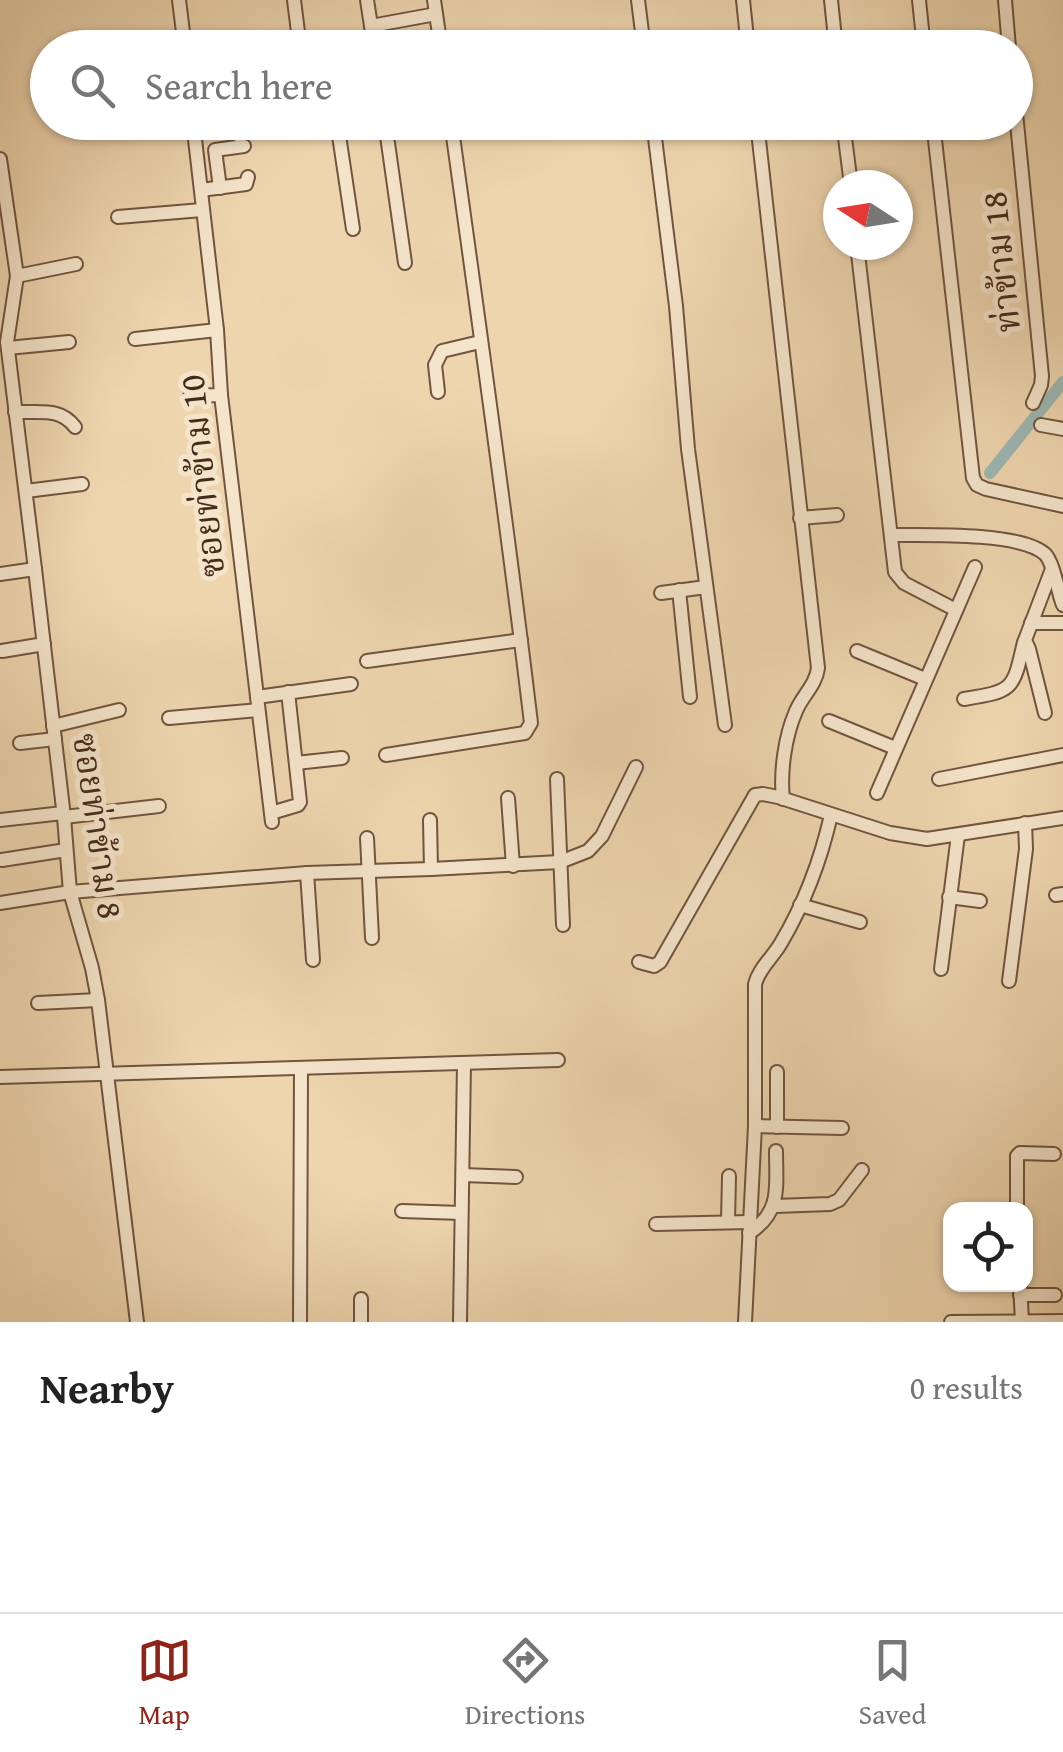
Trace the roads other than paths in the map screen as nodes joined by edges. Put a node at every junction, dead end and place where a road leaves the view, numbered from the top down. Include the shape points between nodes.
1 (179, 0) edge
2 (294, 0) edge
3 (368, 0) edge
4 (638, 0) edge
5 (743, 0) edge
6 (831, 0) edge
7 (919, 0) edge
8 (1005, 0) edge
9 (435, 7) edge
10 (371, 26) junction
11 (183, 30) edge
12 (298, 30) edge
13 (372, 30) edge
14 (642, 30) edge
15 (746, 30) edge
16 (834, 30) edge
17 (922, 30) edge
18 (1008, 30) edge
19 (195, 140) edge
20 (232, 140) edge
21 (340, 140) edge
22 (387, 140) edge
23 (454, 140) edge
24 (655, 140) edge
25 (758, 140) edge
26 (845, 140) edge
27 (935, 140) edge
28 (1019, 140) edge
29 (0, 158) edge
30 (848, 170) edge
31 (248, 177) dead end
32 (220, 188) junction
33 (201, 190) junction
34 (202, 210) junction
35 (118, 217) dead end
36 (353, 228) dead end
37 (860, 260) edge
38 (404, 263) dead end
39 (76, 264) dead end
40 (17, 276) junction
41 (217, 330) junction
42 (135, 339) dead end
43 (69, 342) dead end
44 (480, 342) junction
45 (5, 345) edge
46 (438, 392) dead end
47 (221, 395) junction
48 (190, 396) dead end
49 (1032, 403) dead end
50 (16, 412) junction
51 (1041, 425) dead end
52 (76, 428) dead end
53 (1063, 429) edge
54 (82, 484) dead end
55 (26, 491) junction
56 (1063, 506) edge
57 (837, 515) dead end
58 (800, 518) junction
59 (891, 535) junction
60 (975, 567) dead end
61 (36, 569) junction
62 (1052, 569) junction
63 (0, 574) edge
64 (706, 587) junction
65 (679, 590) junction
66 (661, 593) dead end
67 (1063, 606) edge
68 (956, 610) junction
69 (1031, 623) junction
70 (1063, 623) edge
71 (521, 640) junction
72 (1025, 640) junction
73 (44, 644) junction
74 (857, 650) dead end
75 (2, 651) dead end
76 (367, 660) dead end
77 (925, 679) junction
78 (351, 684) dead end
79 (288, 692) junction
80 (690, 696) dead end
81 (964, 699) dead end
82 (257, 703) junction
83 (119, 710) dead end
84 (1045, 713) dead end
85 (170, 718) dead end
86 (830, 721) dead end
87 (726, 726) dead end
88 (54, 732) junction
89 (20, 743) dead end
90 (896, 748) junction
91 (386, 754) dead end
92 (1063, 754) edge
93 (342, 758) dead end
94 (296, 764) junction
95 (636, 767) dead end
96 (556, 778) dead end
97 (939, 778) dead end
98 (877, 793) dead end
99 (508, 798) dead end
100 (783, 799) junction
101 (159, 806) dead end
102 (63, 815) junction
103 (831, 815) junction
104 (1063, 818) edge
105 (0, 820) edge
106 (430, 820) dead end
107 (1025, 823) junction
108 (958, 835) junction
109 (366, 838) dead end
110 (66, 850) junction
111 (2, 860) edge
112 (560, 862) junction
113 (513, 866) junction
114 (431, 870) junction
115 (368, 872) junction
116 (307, 873) junction
117 (70, 892) junction
118 (949, 897) junction
119 (980, 901) dead end
120 (0, 903) edge
121 (800, 905) junction
122 (860, 922) dead end
123 (564, 925) dead end
124 (372, 938) dead end
125 (313, 960) dead end
126 (640, 962) dead end
127 (940, 969) dead end
128 (1009, 982) dead end
129 (98, 1000) junction
130 (38, 1002) dead end
131 (558, 1060) dead end
132 (464, 1062) junction
133 (300, 1068) junction
134 (777, 1072) dead end
135 (107, 1074) junction
136 (0, 1078) edge
137 (754, 1126) junction
138 (777, 1127) junction
139 (842, 1128) dead end
140 (776, 1151) dead end
141 (1054, 1154) dead end
142 (862, 1170) dead end
143 (463, 1175) junction
144 (729, 1176) dead end
145 (516, 1177) dead end
146 (1017, 1202) edge
147 (775, 1206) junction
148 (402, 1210) dead end
149 (461, 1212) junction
150 (728, 1222) junction
151 (656, 1224) dead end
152 (750, 1228) junction
153 (1021, 1292) edge
154 (1033, 1292) edge
155 (1055, 1295) dead end
156 (361, 1300) dead end
157 (1031, 1321) edge
158 (1063, 1321) edge
159 (137, 1322) edge
160 (300, 1322) edge
161 (362, 1322) edge
162 (460, 1322) edge
163 (745, 1322) edge
164 (951, 1322) edge

1 - 11 street
2 - 12 street
3 - 10 street
4 - 14 street
5 - 15 street
6 - 16 street
7 - 17 street
8 - 18 street
9 - 10 street
10 - 13 street
19 - 33 street, ซอยท่าข้าม 10
20 - 32 street via 215,150
21 - 36 street
22 - 38 street
23 - 44 street
24 - 64 street
25 - 58 street
26 - 30 street
27 - 56 street via 973,478 986,489
28 - 49 street, ท่าข้าม 18 via 1042,376
29 - 40 street, ซอยท่าข้าม 8
31 - 32 street via 246,184
32 - 33 street
33 - 34 street, ซอยท่าข้าม 10
34 - 35 street
34 - 41 street, ซอยท่าข้าม 10
37 - 59 street
39 - 40 street
40 - 45 street, ซอยท่าข้าม 8
41 - 42 street
41 - 47 street, ซอยท่าข้าม 10
43 - 45 street
44 - 46 street via 442,351 435,365
44 - 71 street
45 - 50 street, ซอยท่าข้าม 8
47 - 48 street
47 - 82 street, ซอยท่าข้าม 10
50 - 52 street via 55,412
50 - 55 street, ซอยท่าข้าม 8
51 - 53 street
54 - 55 street
55 - 61 street, ซอยท่าข้าม 8
57 - 58 street
58 - 100 street via 818,675 794,716
59 - 62 street via 1007,541 1040,551
59 - 68 street via 900,579
60 - 68 street
61 - 63 street
61 - 73 street, ซอยท่าข้าม 8
62 - 67 street
62 - 69 street
64 - 65 street
64 - 87 street
65 - 66 street
65 - 80 street
68 - 77 street
69 - 70 street
69 - 72 street
71 - 76 street
71 - 91 street via 527,732
72 - 81 street via 1012,684
72 - 84 street
73 - 75 street
73 - 88 street, ซอยท่าข้าม 8
74 - 77 street
77 - 90 street
78 - 79 street
79 - 82 street
79 - 94 street
82 - 85 street
82 - 94 street, ซอยท่าข้าม 10 via 272,817 300,802
83 - 88 street
86 - 90 street
88 - 89 street
88 - 102 street, ซอยท่าข้าม 8
90 - 98 street
92 - 97 street
93 - 94 street
95 - 112 street via 595,845
96 - 112 street
99 - 113 street
100 - 103 street
100 - 126 street via 756,794 660,962
101 - 102 street
102 - 105 street
102 - 110 street, ซอยท่าข้าม 8
103 - 108 street via 915,838
103 - 121 street
104 - 107 street
106 - 114 street
107 - 108 street
107 - 128 street
108 - 118 street
109 - 115 street
110 - 111 street
110 - 117 street, ซอยท่าข้าม 8
112 - 113 street
112 - 123 street
113 - 114 street
114 - 115 street
115 - 116 street
115 - 124 street
116 - 117 street
116 - 125 street
117 - 120 street
117 - 129 street, ซอยท่าข้าม 8
118 - 119 street
118 - 127 street
121 - 122 street
121 - 137 street via 755,984
129 - 130 street
129 - 135 street, ซอยท่าข้าม 8
131 - 132 street
132 - 133 street
132 - 143 street
133 - 135 street
133 - 160 street
134 - 138 street
135 - 136 street
135 - 159 street, ซอยท่าข้าม 8
137 - 138 street
137 - 152 street
138 - 139 street
140 - 147 street
141 - 146 street via 1017,1156
142 - 147 street via 830,1204
143 - 145 street
143 - 149 street
144 - 150 street
147 - 152 street via 761,1226
148 - 149 street
149 - 162 street
150 - 151 street
150 - 152 street
152 - 163 street
153 - 157 street
154 - 155 street
156 - 161 street
157 - 158 street
157 - 164 street

